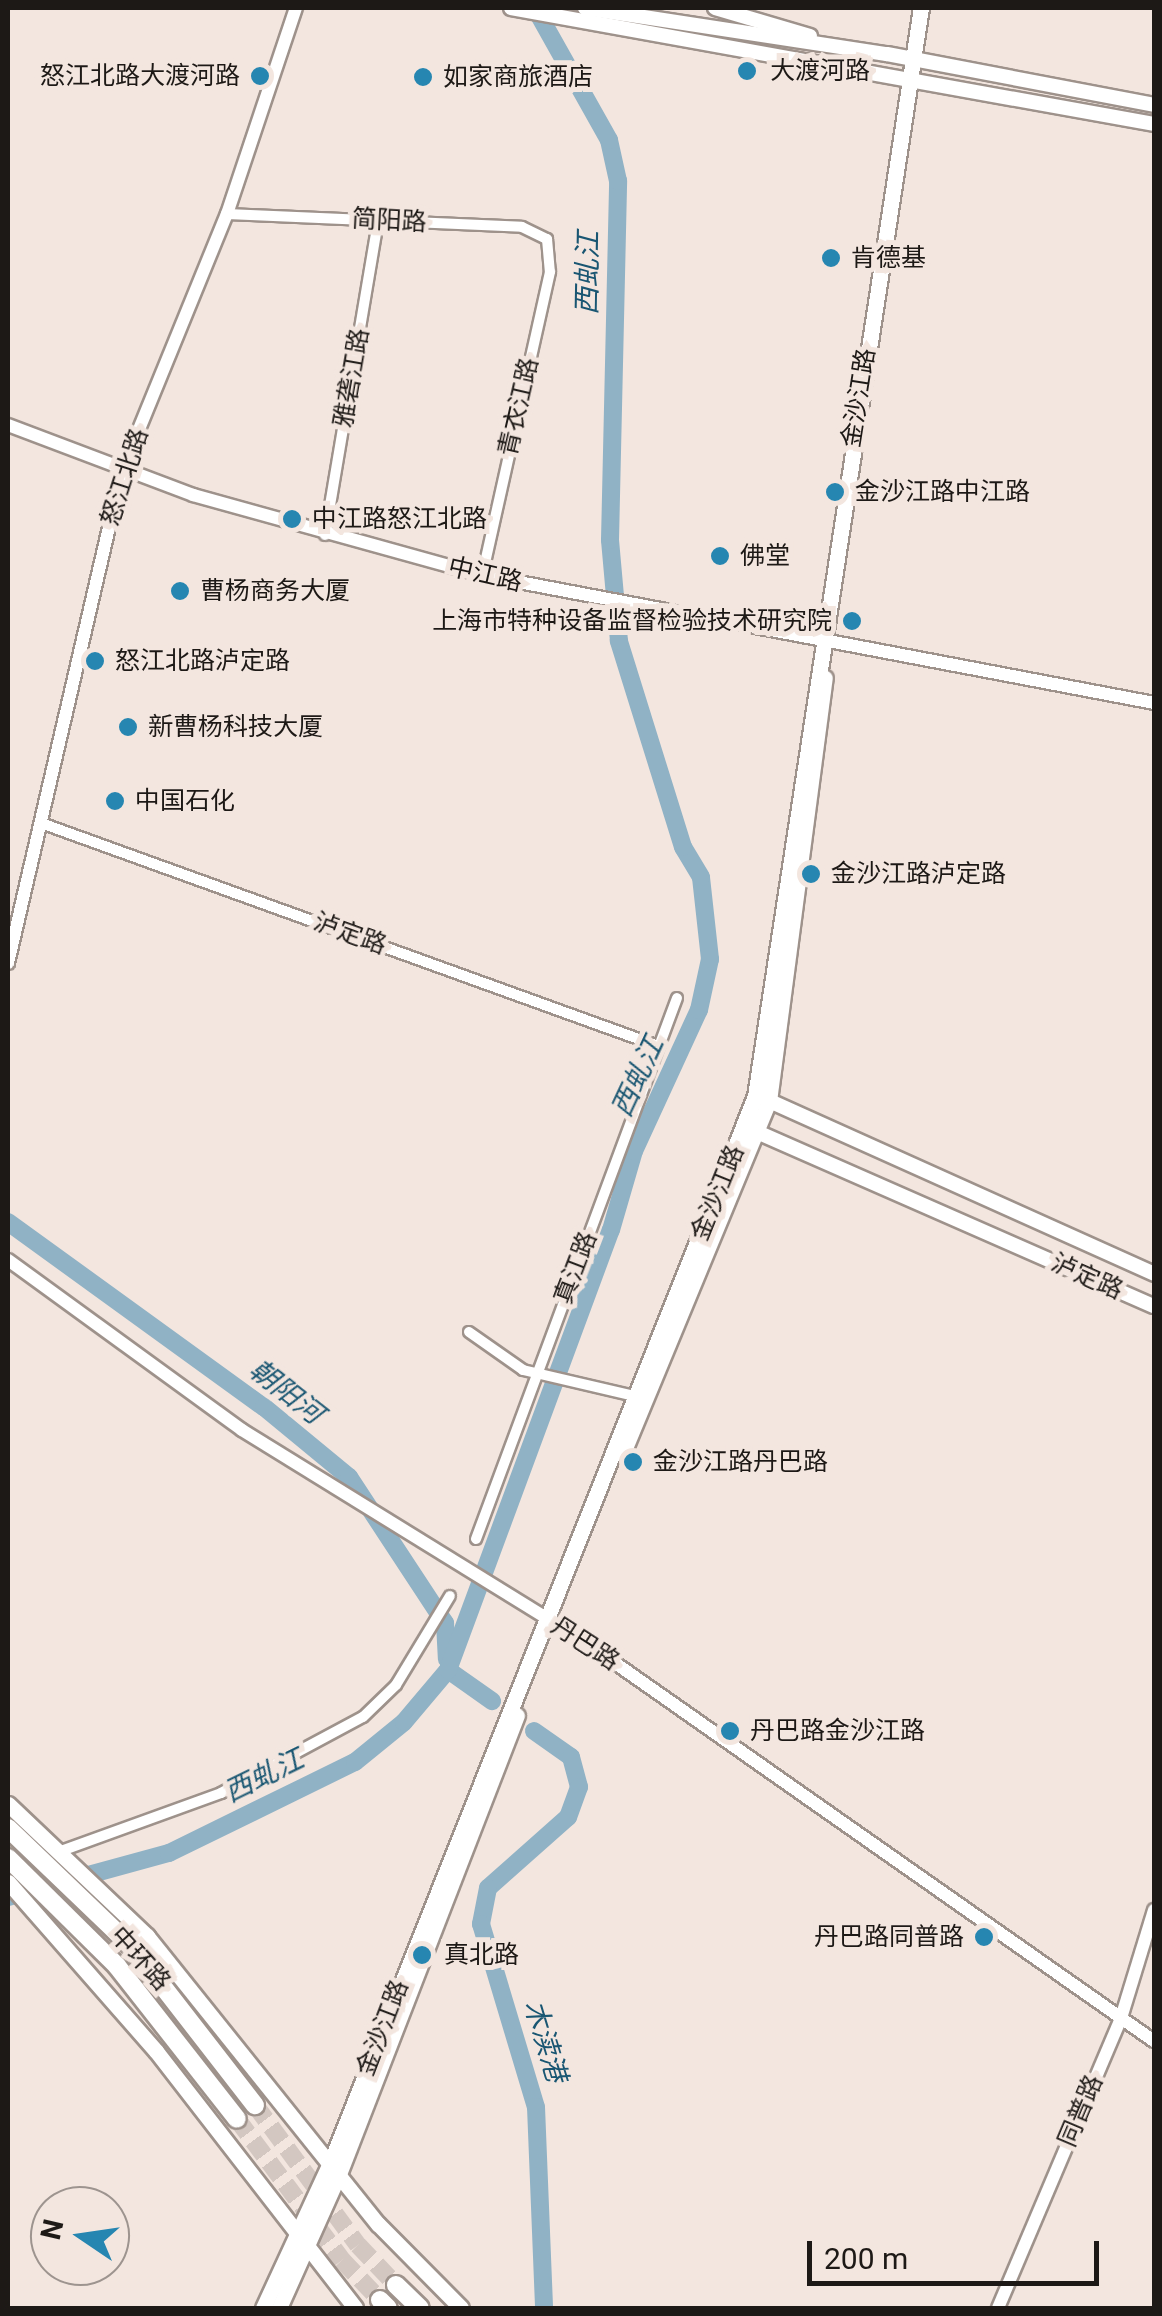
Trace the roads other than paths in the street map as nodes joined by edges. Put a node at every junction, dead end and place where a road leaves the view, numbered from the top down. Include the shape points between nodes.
1 (296, 8) edge
2 (516, 8) edge
3 (585, 8) edge
4 (715, 8) edge
5 (921, 8) edge
6 (930, 8) edge
7 (838, 47) junction
8 (916, 60) junction
9 (913, 82) junction
10 (1154, 105) edge
11 (1154, 124) edge
12 (227, 214) junction
13 (378, 221) junction
14 (548, 240) joint
15 (8, 426) edge
16 (122, 471) junction
17 (325, 535) junction
18 (482, 574) junction
19 (826, 636) junction
20 (1154, 703) edge
21 (41, 823) junction
22 (8, 963) edge
23 (677, 998) dead end
24 (658, 1046) junction
25 (762, 1098) junction
26 (752, 1130) junction
27 (8, 1260) edge
28 (1154, 1274) edge
29 (1154, 1306) edge
30 (469, 1332) dead end
31 (537, 1374) junction
32 (635, 1396) junction
33 (476, 1539) dead end
34 (450, 1596) dead end
35 (549, 1620) junction
36 (8, 1804) edge
37 (8, 1828) edge
38 (61, 1851) junction
39 (8, 1858) edge
40 (10, 1884) edge
41 (1154, 1910) edge
42 (1121, 2018) junction
43 (1154, 2041) edge
44 (256, 2105) tunnel mouth
45 (237, 2119) tunnel mouth
46 (335, 2168) junction
47 (301, 2245) junction
48 (396, 2285) tunnel mouth
49 (262, 2308) edge
50 (279, 2308) edge
51 (355, 2308) edge
52 (420, 2308) edge
53 (461, 2308) edge
54 (998, 2308) edge

1 - 12 street, 怒江北路
2 - 9 main road
3 - 7 main road
4 - 7 main road
5 - 8 main road, 金沙江路
6 - 8 main road, 金沙江路
7 - 8 main road
8 - 9 main road, 金沙江路
8 - 10 main road
9 - 11 main road
9 - 19 main road, 金沙江路
12 - 13 street, 简阳路
12 - 16 street, 怒江北路
13 - 14 street, 简阳路 via 522,227
13 - 17 street, 雅砻江路
14 - 18 street, 青衣江路 via 550,272
15 - 16 street, 中江路
16 - 17 street, 中江路
16 - 21 street, 怒江北路
17 - 18 street, 中江路
18 - 19 street, 中江路 via 643,609
19 - 20 street, 中江路
19 - 25 main road, 金沙江路
21 - 22 street, 怒江北路
21 - 24 street, 泸定路
23 - 24 street, 真江路
24 - 31 street, 真江路
25 - 26 main road, 金沙江路
25 - 28 main road, 泸定路
26 - 29 main road, 泸定路
26 - 32 main road, 金沙江路
26 - 35 main road, 金沙江路
27 - 35 street, 丹巴路 via 320,1482
30 - 31 street
31 - 32 street
31 - 33 street, 真江路
32 - 35 main road, 金沙江路
34 - 38 street via 387,1696 353,1723 221,1793
35 - 42 street, 丹巴路
35 - 46 main road, 金沙江路
36 - 38 main road
37 - 44 highway, 中环路 via 58,1872 194,2021
38 - 46 main road via 147,1936
39 - 45 highway, 中环路 via 175,2034
40 - 47 main road via 156,2051
41 - 42 street, 同普路
42 - 43 street, 丹巴路
42 - 54 street, 同普路
46 - 47 main road, 金沙江路
46 - 53 main road
47 - 49 main road, 金沙江路
47 - 50 main road, 金沙江路
47 - 51 main road
48 - 52 highway

